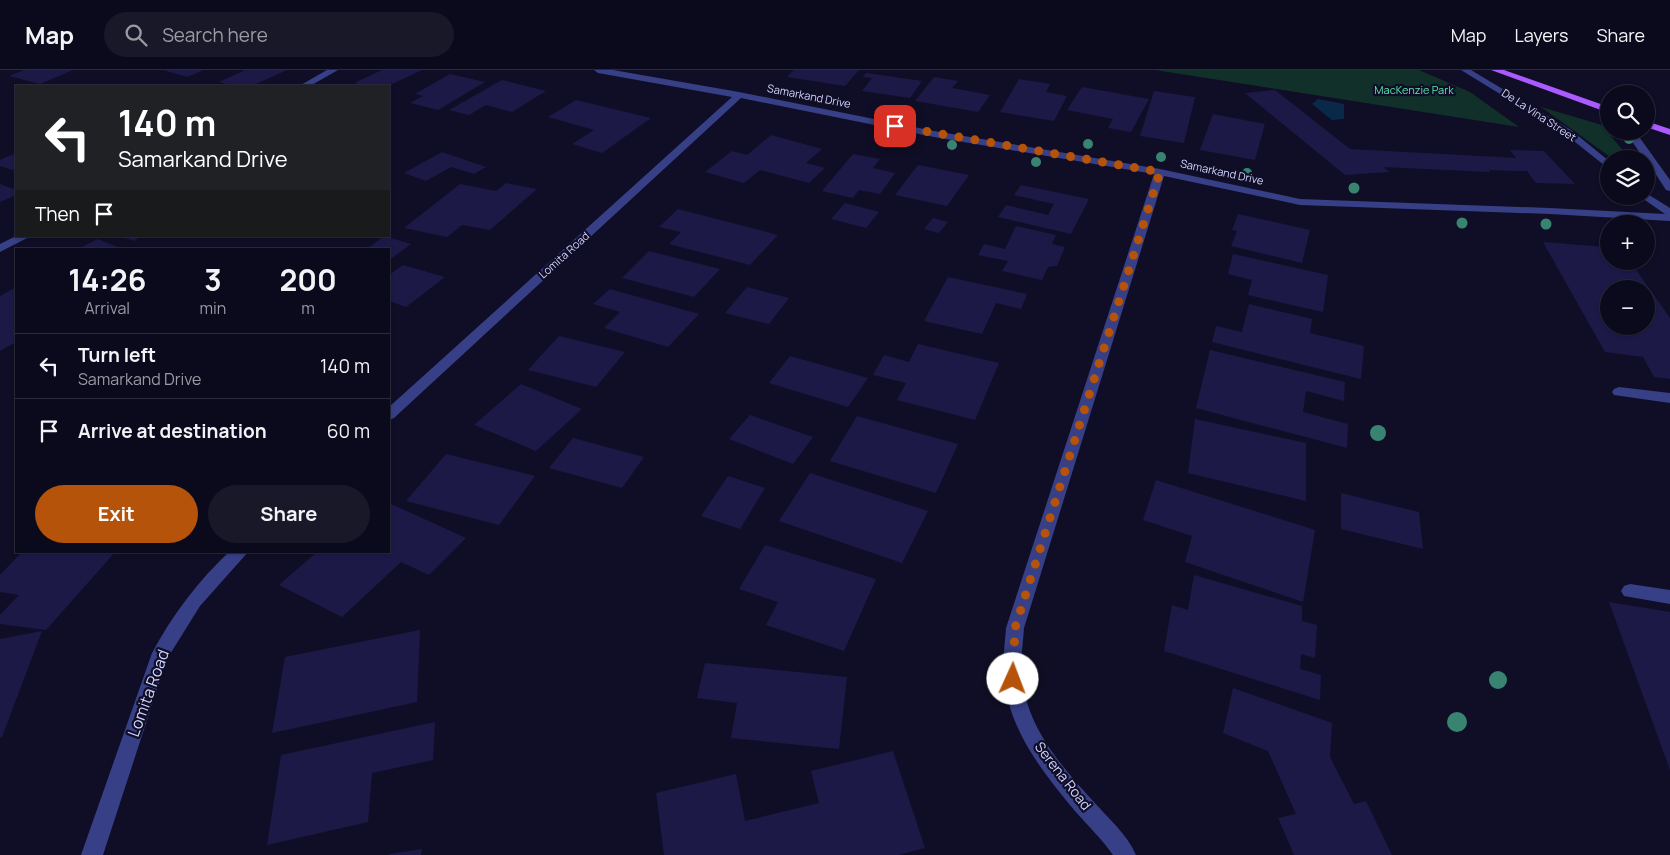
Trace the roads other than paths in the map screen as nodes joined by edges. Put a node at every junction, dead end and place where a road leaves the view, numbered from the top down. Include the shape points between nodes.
1 (334, 70) edge
2 (598, 70) edge
3 (1465, 70) edge
4 (1495, 70) edge
5 (306, 85) edge
6 (739, 95) junction
7 (1600, 107) edge
8 (1655, 127) edge
9 (1670, 132) edge
10 (1637, 140) edge
11 (1600, 159) edge
12 (1160, 172) junction
13 (1667, 176) edge
14 (1670, 188) edge
15 (1655, 203) edge
16 (1670, 213) edge
17 (1670, 218) edge
18 (22, 237) edge
19 (0, 250) edge
20 (1619, 392) dead end
21 (1670, 398) edge
22 (390, 414) edge
23 (238, 553) edge
24 (1630, 591) dead end
25 (1670, 597) edge
26 (92, 855) edge
27 (1125, 855) edge

1 - 5 street
2 - 6 street, Samarkand Drive
3 - 11 street, De La Vina Street via 1568,132
4 - 7 main road
6 - 12 street, Samarkand Drive via 934,134
6 - 22 street, Lomita Road
8 - 9 main road
10 - 13 street
12 - 17 street, Samarkand Drive via 1317,204
12 - 27 street, Serena Road via 1015,628 1013,679 1030,734 1048,763
13 - 14 street
15 - 16 street
18 - 19 street
20 - 21 street
23 - 26 street, Lomita Road via 201,590 170,634 158,658
24 - 25 street

